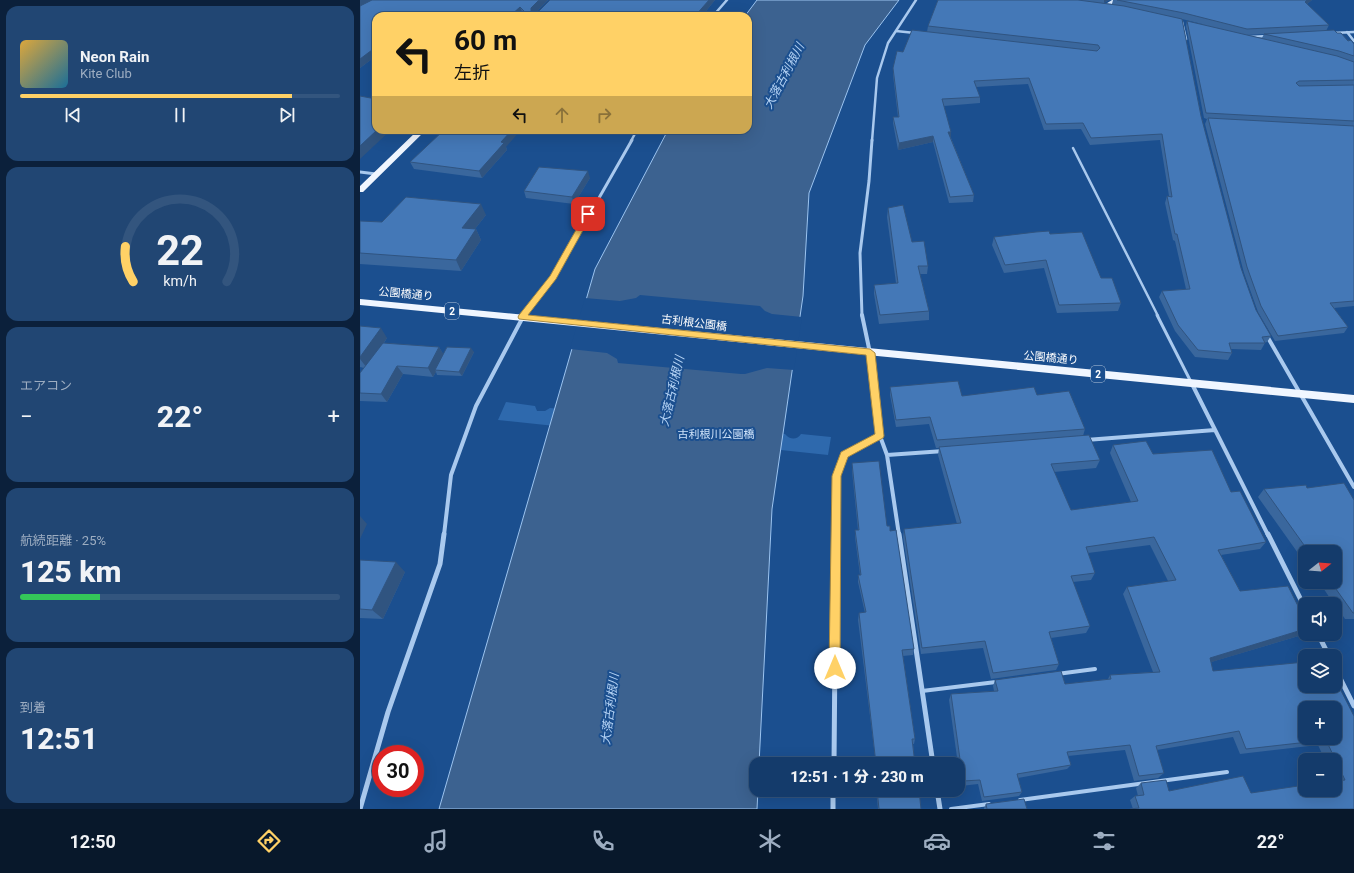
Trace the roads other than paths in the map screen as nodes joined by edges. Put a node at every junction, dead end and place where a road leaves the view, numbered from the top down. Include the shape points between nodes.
1 (727, 0) edge
2 (916, 0) edge
3 (1115, 0) edge
4 (1093, 5) edge
5 (716, 12) edge
6 (1182, 22) edge
7 (896, 31) junction
8 (1347, 32) junction
9 (1354, 32) edge
10 (1331, 33) edge
11 (919, 34) edge
12 (1270, 36) edge
13 (1246, 37) edge
14 (1354, 41) edge
15 (1187, 45) edge
16 (418, 134) edge
17 (635, 134) edge
18 (1073, 148) dead end
19 (360, 172) edge
20 (376, 174) junction
21 (360, 190) edge
22 (360, 302) edge
23 (522, 317) junction
24 (545, 320) joint
25 (1265, 332) edge
26 (841, 350) joint
27 (870, 353) junction
28 (1192, 383) junction
29 (1300, 394) junction
30 (1354, 399) edge
31 (1215, 430) junction
32 (880, 436) junction
33 (1082, 440) edge
34 (949, 450) edge
35 (887, 456) junction
36 (1354, 487) edge
37 (1299, 597) edge
38 (1095, 669) dead end
39 (1056, 674) edge
40 (1000, 681) edge
41 (1342, 682) edge
42 (921, 692) junction
43 (1354, 706) edge
44 (834, 757) edge
45 (932, 757) edge
46 (1227, 772) dead end
47 (362, 792) edge
48 (833, 797) edge
49 (938, 797) edge
50 (1014, 800) edge
51 (998, 803) edge
52 (360, 809) edge
53 (833, 809) edge
54 (940, 809) edge
55 (951, 809) edge

1 - 5 street
2 - 7 street
3 - 4 main road via 1105,7
6 - 15 street
7 - 11 street
7 - 27 street via 888,43 877,78 860,253 862,317
8 - 9 street
8 - 10 street
8 - 14 street
12 - 13 street
16 - 20 main road
17 - 23 street via 554,277
18 - 28 lane
19 - 20 street
20 - 21 main road
22 - 23 main road, 公園橋通り / 2
23 - 24 main road, 公園橋通り / 2
23 - 47 street via 476,406 451,474 440,564
24 - 26 main road, 古利根公園橋 / 2
25 - 29 street
26 - 27 main road, 公園橋通り / 2
27 - 28 main road, 公園橋通り / 2
27 - 32 street
28 - 29 main road, 公園橋通り / 2
28 - 31 street
29 - 30 main road, 公園橋通り / 2
29 - 36 street
31 - 33 street
31 - 37 street
32 - 35 street
32 - 44 street via 844,455 837,476
34 - 35 street
35 - 42 street
38 - 39 lane
40 - 42 lane
41 - 43 street
42 - 45 street
46 - 50 lane
47 - 52 street
48 - 53 street
49 - 54 street
51 - 55 lane

